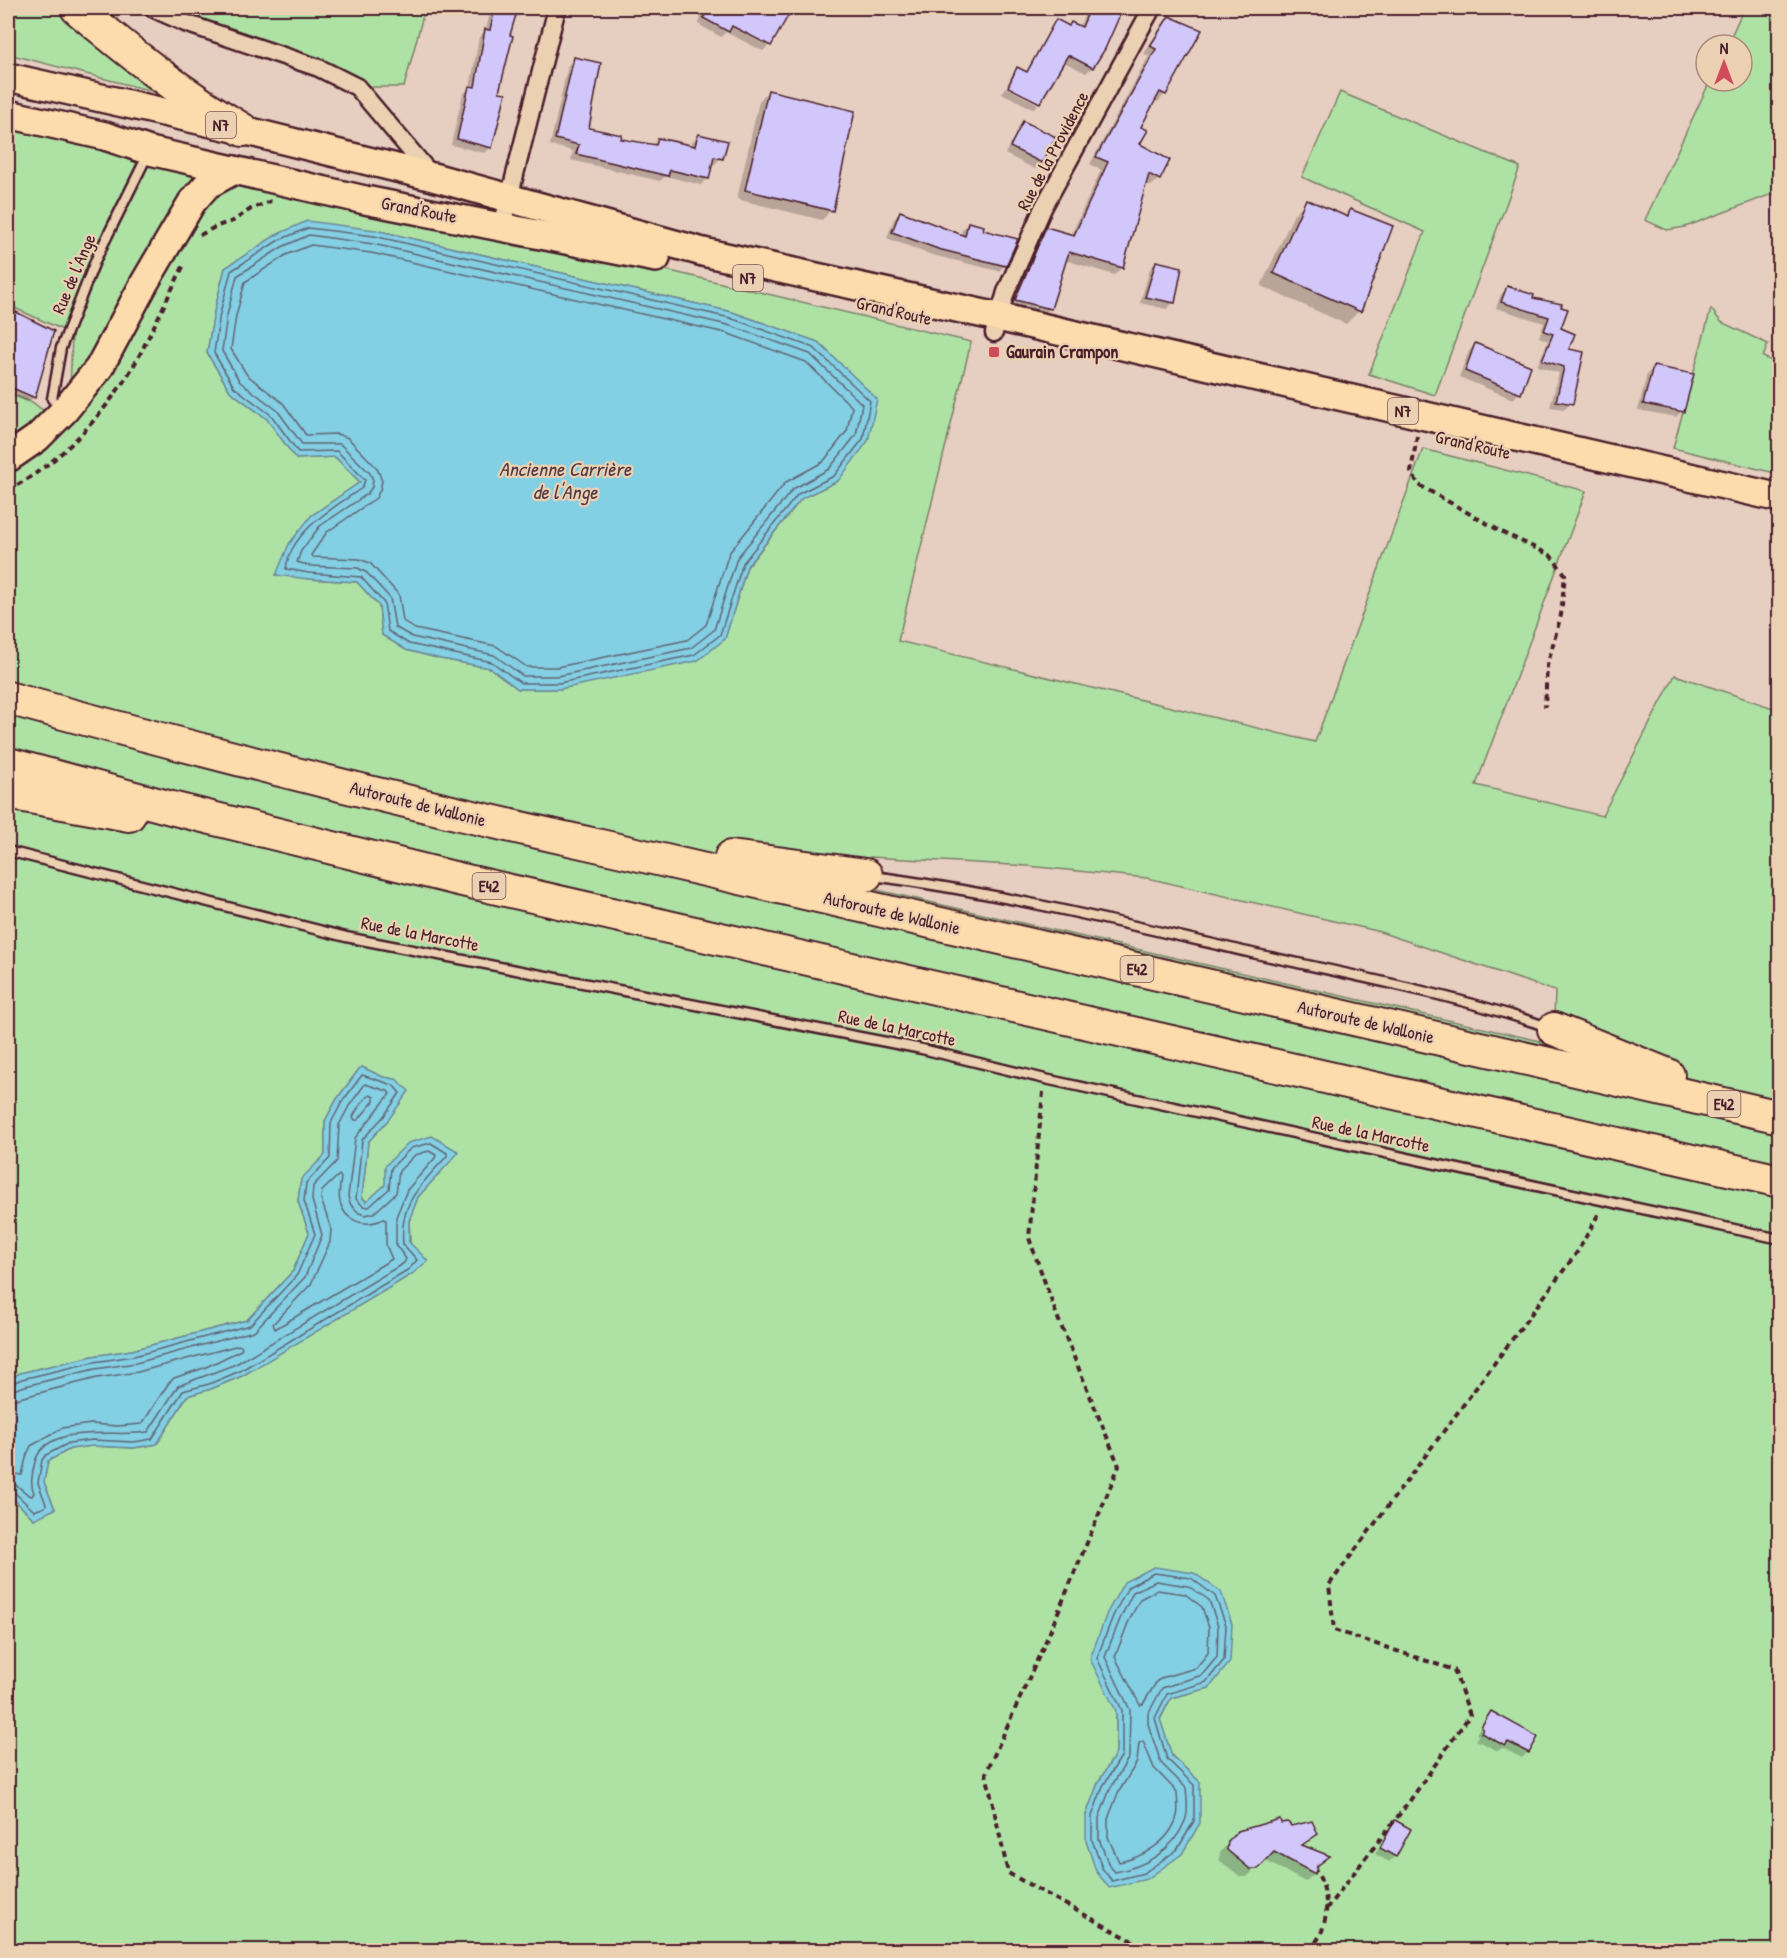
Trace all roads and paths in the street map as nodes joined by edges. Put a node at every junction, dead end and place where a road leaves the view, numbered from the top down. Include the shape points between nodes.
1 (77, 8) edge
2 (152, 8) edge
3 (557, 8) edge
4 (1152, 8) edge
5 (8, 77) edge
6 (155, 110) junction
7 (8, 114) edge
8 (243, 130) junction
9 (150, 151) junction
10 (192, 161) junction
11 (234, 170) junction
12 (433, 177) junction
13 (509, 198) junction
14 (251, 201) dead end
15 (272, 201) dead end
16 (251, 209) junction
17 (199, 213) junction
18 (502, 226) junction
19 (200, 234) junction
20 (195, 243) dead end
21 (190, 253) dead end
22 (996, 325) junction
23 (64, 411) junction
24 (1418, 432) junction
25 (8, 458) edge
26 (8, 490) edge
27 (1779, 498) edge
28 (1779, 516) edge
29 (8, 698) edge
30 (1545, 707) dead end
31 (8, 764) edge
32 (8, 793) edge
33 (175, 809) junction
34 (604, 847) junction
35 (8, 851) edge
36 (866, 875) joint
37 (1554, 1029) joint
38 (1045, 1079) junction
39 (1779, 1115) edge
40 (1779, 1181) edge
41 (1605, 1202) junction
42 (1779, 1239) edge
43 (1316, 1871) dead end
44 (1326, 1909) junction
45 (1149, 1950) edge
46 (1233, 1950) edge
47 (1238, 1950) edge
48 (1309, 1950) edge

1 - 8 highway via 168,82
2 - 12 street via 319,68 357,87
3 - 13 street
4 - 22 street, Rue de la Providence via 1043,208 1006,292
5 - 6 main road, Grand'Route / N7
6 - 8 main road, Grand'Route / N7
6 - 10 main road via 177,129
7 - 9 main road, Grand'Route / N7 via 105,136
8 - 12 main road, Grand'Route / N7
9 - 10 main road, Grand'Route / N7
9 - 23 lane, Rue de l'Ange via 96,259 61,348 52,399
10 - 11 main road, Grand'Route / N7
10 - 17 main road
11 - 17 main road via 207,185
11 - 18 main road, Grand'Route / N7
12 - 13 main road, Grand'Route / N7
13 - 18 street
13 - 22 main road, Grand'Route / N7 via 704,252
14 - 16 path
15 - 16 path
16 - 19 path via 234,221
17 - 19 path
17 - 23 main road via 145,282 99,368
18 - 22 main road, Grand'Route / N7
19 - 20 path
21 - 26 path via 137,359 93,424 31,478
22 - 24 main road, Grand'Route / N7
22 - 27 main road, Grand'Route / N7
23 - 25 main road via 37,438
24 - 28 main road, Grand'Route / N7
24 - 30 path via 1411,472 1419,485 1550,555 1565,574 1561,615 1547,666
29 - 34 highway, Autoroute de Wallonie / E42 via 186,747
31 - 33 highway, E42
32 - 33 highway via 126,815
33 - 40 highway, E42 via 469,881
34 - 36 highway via 701,853
34 - 39 highway, Autoroute de Wallonie / E42
35 - 38 lane, Rue de la Marcotte via 346,937 922,1049
36 - 37 lane via 1006,897 1409,988
37 - 39 highway
38 - 41 lane, Rue de la Marcotte
38 - 45 path via 1029,1238 1119,1466 986,1773 1008,1873
41 - 42 lane, Rue de la Marcotte
41 - 44 path via 1578,1251 1329,1585 1334,1630 1454,1670 1470,1715
43 - 44 path via 1323,1882
44 - 48 path via 1322,1933
46 - 47 path

